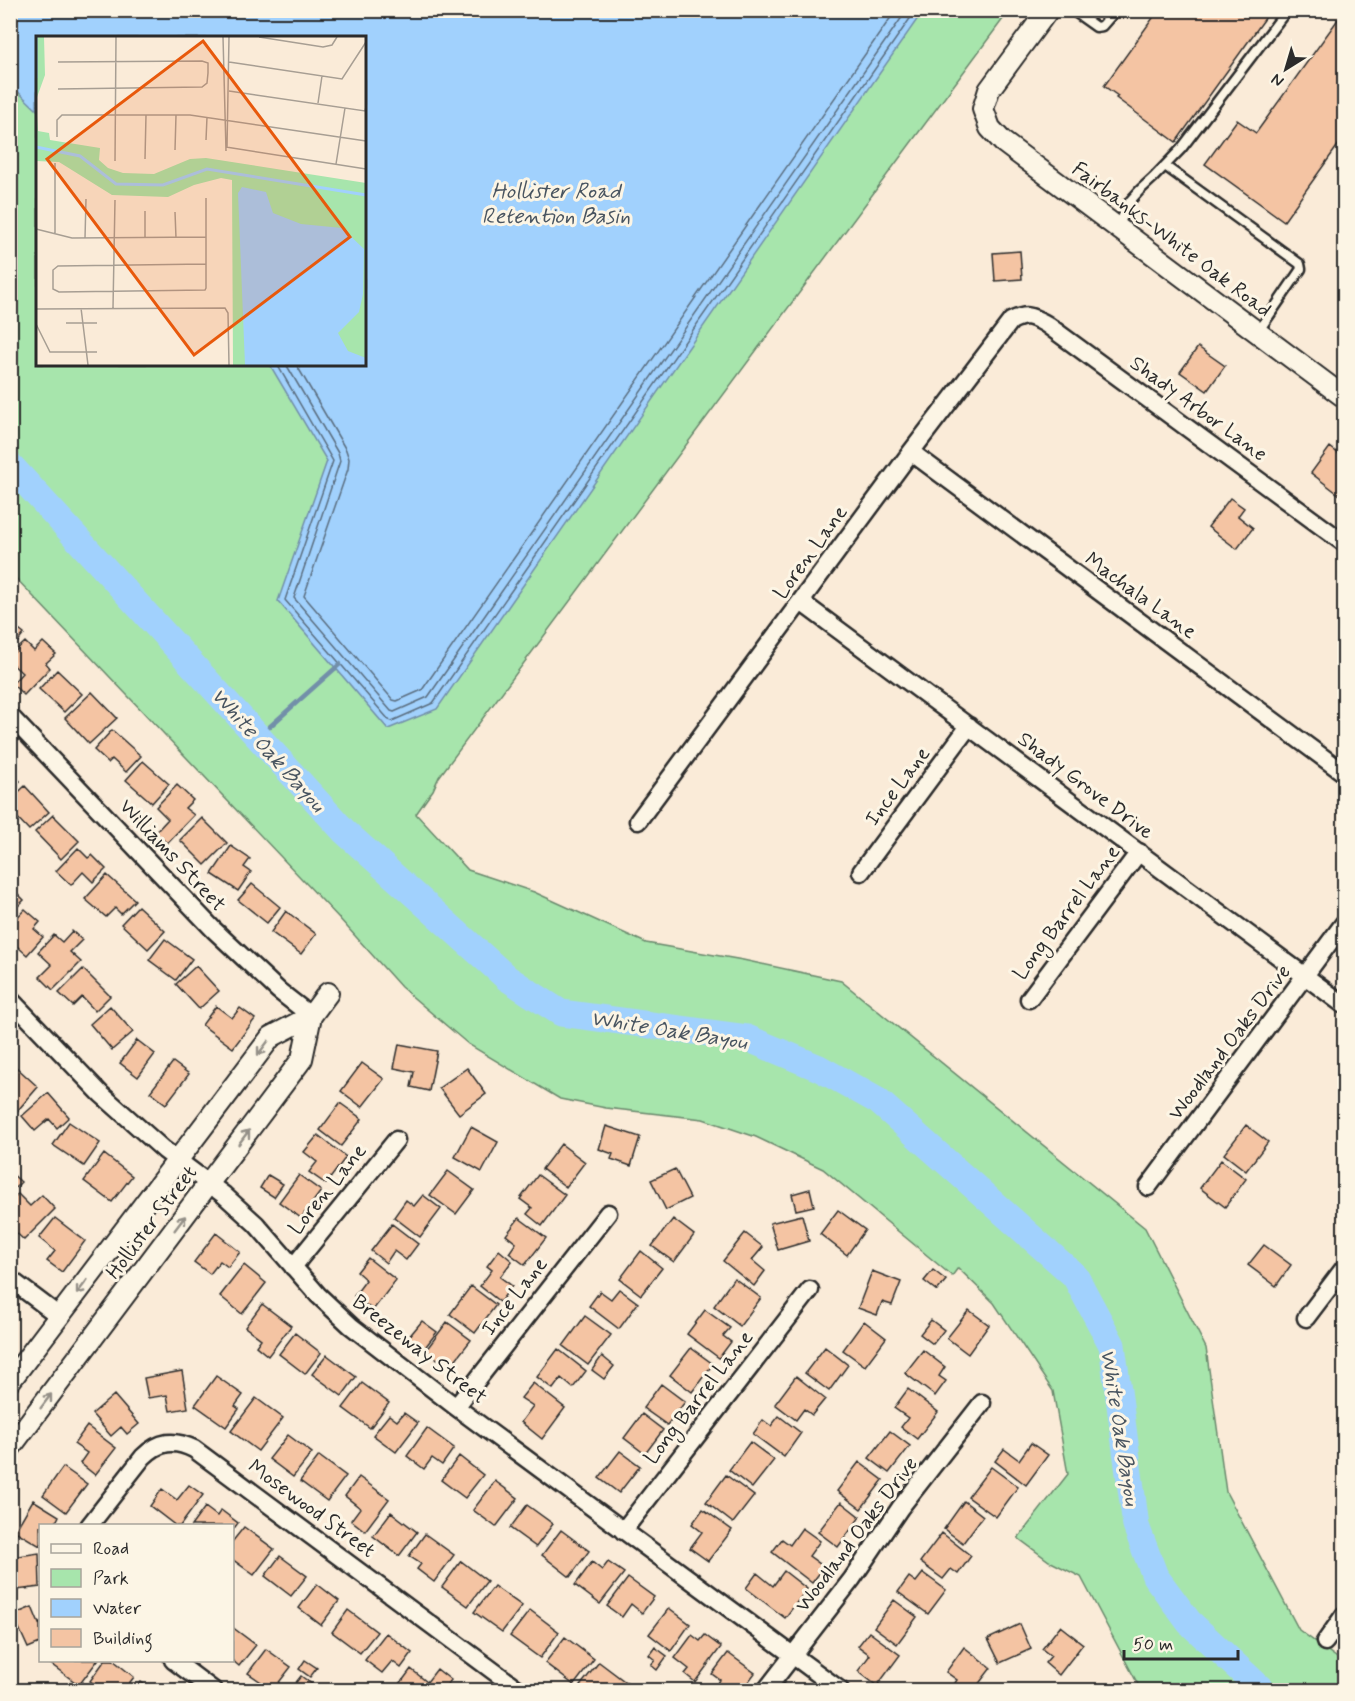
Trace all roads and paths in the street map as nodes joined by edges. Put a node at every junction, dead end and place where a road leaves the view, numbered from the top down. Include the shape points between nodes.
1 (1048, 10) edge
2 (1072, 10) edge
3 (1116, 10) edge
4 (1287, 10) edge
5 (1166, 166) junction
6 (1118, 228) junction
7 (1023, 315) joint
8 (1258, 333) junction
9 (1344, 397) edge
10 (911, 452) junction
11 (1344, 543) edge
12 (801, 602) junction
13 (10, 716) edge
14 (969, 726) junction
15 (1344, 773) edge
16 (638, 821) dead end
17 (1139, 852) junction
18 (861, 872) dead end
19 (1344, 923) edge
20 (1305, 976) junction
21 (328, 993) dead end
22 (10, 999) edge
23 (1029, 999) dead end
24 (1344, 1005) edge
25 (311, 1016) junction
26 (396, 1140) dead end
27 (177, 1160) junction
28 (210, 1184) junction
29 (1148, 1187) dead end
30 (608, 1213) dead end
31 (293, 1267) junction
32 (1344, 1268) edge
33 (10, 1279) edge
34 (810, 1290) dead end
35 (59, 1316) junction
36 (1306, 1318) dead end
37 (10, 1381) edge
38 (982, 1403) dead end
39 (456, 1407) junction
40 (10, 1448) edge
41 (91, 1524) edge
42 (623, 1531) junction
43 (1344, 1615) edge
44 (1324, 1642) dead end
45 (793, 1656) junction
46 (176, 1662) edge
47 (213, 1690) edge
48 (519, 1690) edge
49 (766, 1690) edge
50 (840, 1690) edge

1 - 6 street, Fairbanks-White Oak Road via 990,90 983,109 990,128 1003,142
2 - 3 lane via 1096,27 1102,26
4 - 5 lane
5 - 6 lane via 1131,201
5 - 8 lane via 1300,264 1301,269
6 - 8 street, Fairbanks-White Oak Road
7 - 10 street, Loren Lane via 1011,321
7 - 11 street, Shady Arbor Lane via 1046,324
8 - 9 street, Fairbanks-White Oak Road
10 - 12 street, Loren Lane
10 - 15 street, Machala Lane
12 - 14 street, Shady Grove Drive
12 - 16 street, Loren Lane
13 - 25 street, Williams Street via 214,930 279,992
14 - 17 street, Shady Grove Drive
14 - 18 street, Ince Lane
17 - 20 street, Shady Grove Drive
17 - 23 street, Long Barrel Lane
19 - 20 street, Woodland Oaks Drive
20 - 24 street, Shady Grove Drive
20 - 29 street, Woodland Oaks Drive
21 - 25 street, Hollister Street
22 - 27 street, Breezeway Street via 101,1094
25 -> 27 street, Hollister Street via 272,1037
28 -> 25 street, Hollister Street via 302,1059
26 - 31 street, Loren Lane
27 - 28 street, Breezeway Street
27 -> 35 street, Hollister Street
28 - 31 street, Breezeway Street via 256,1224
40 -> 28 street, Hollister Street
30 - 39 street, Ince Lane
31 - 39 street, Breezeway Street via 351,1326
32 - 36 street
33 - 35 street
34 - 42 street, Long Barrel Lane
35 - 37 street, Hollister Street
38 - 45 street, Woodland Oaks Drive
39 - 42 street, Breezeway Street
41 - 48 street, Mosewood Street via 151,1449 162,1443 184,1444
42 - 45 street, Breezeway Street
43 - 44 street
45 - 49 street, Woodland Oaks Drive
45 - 50 street, Breezeway Street
46 - 47 street

